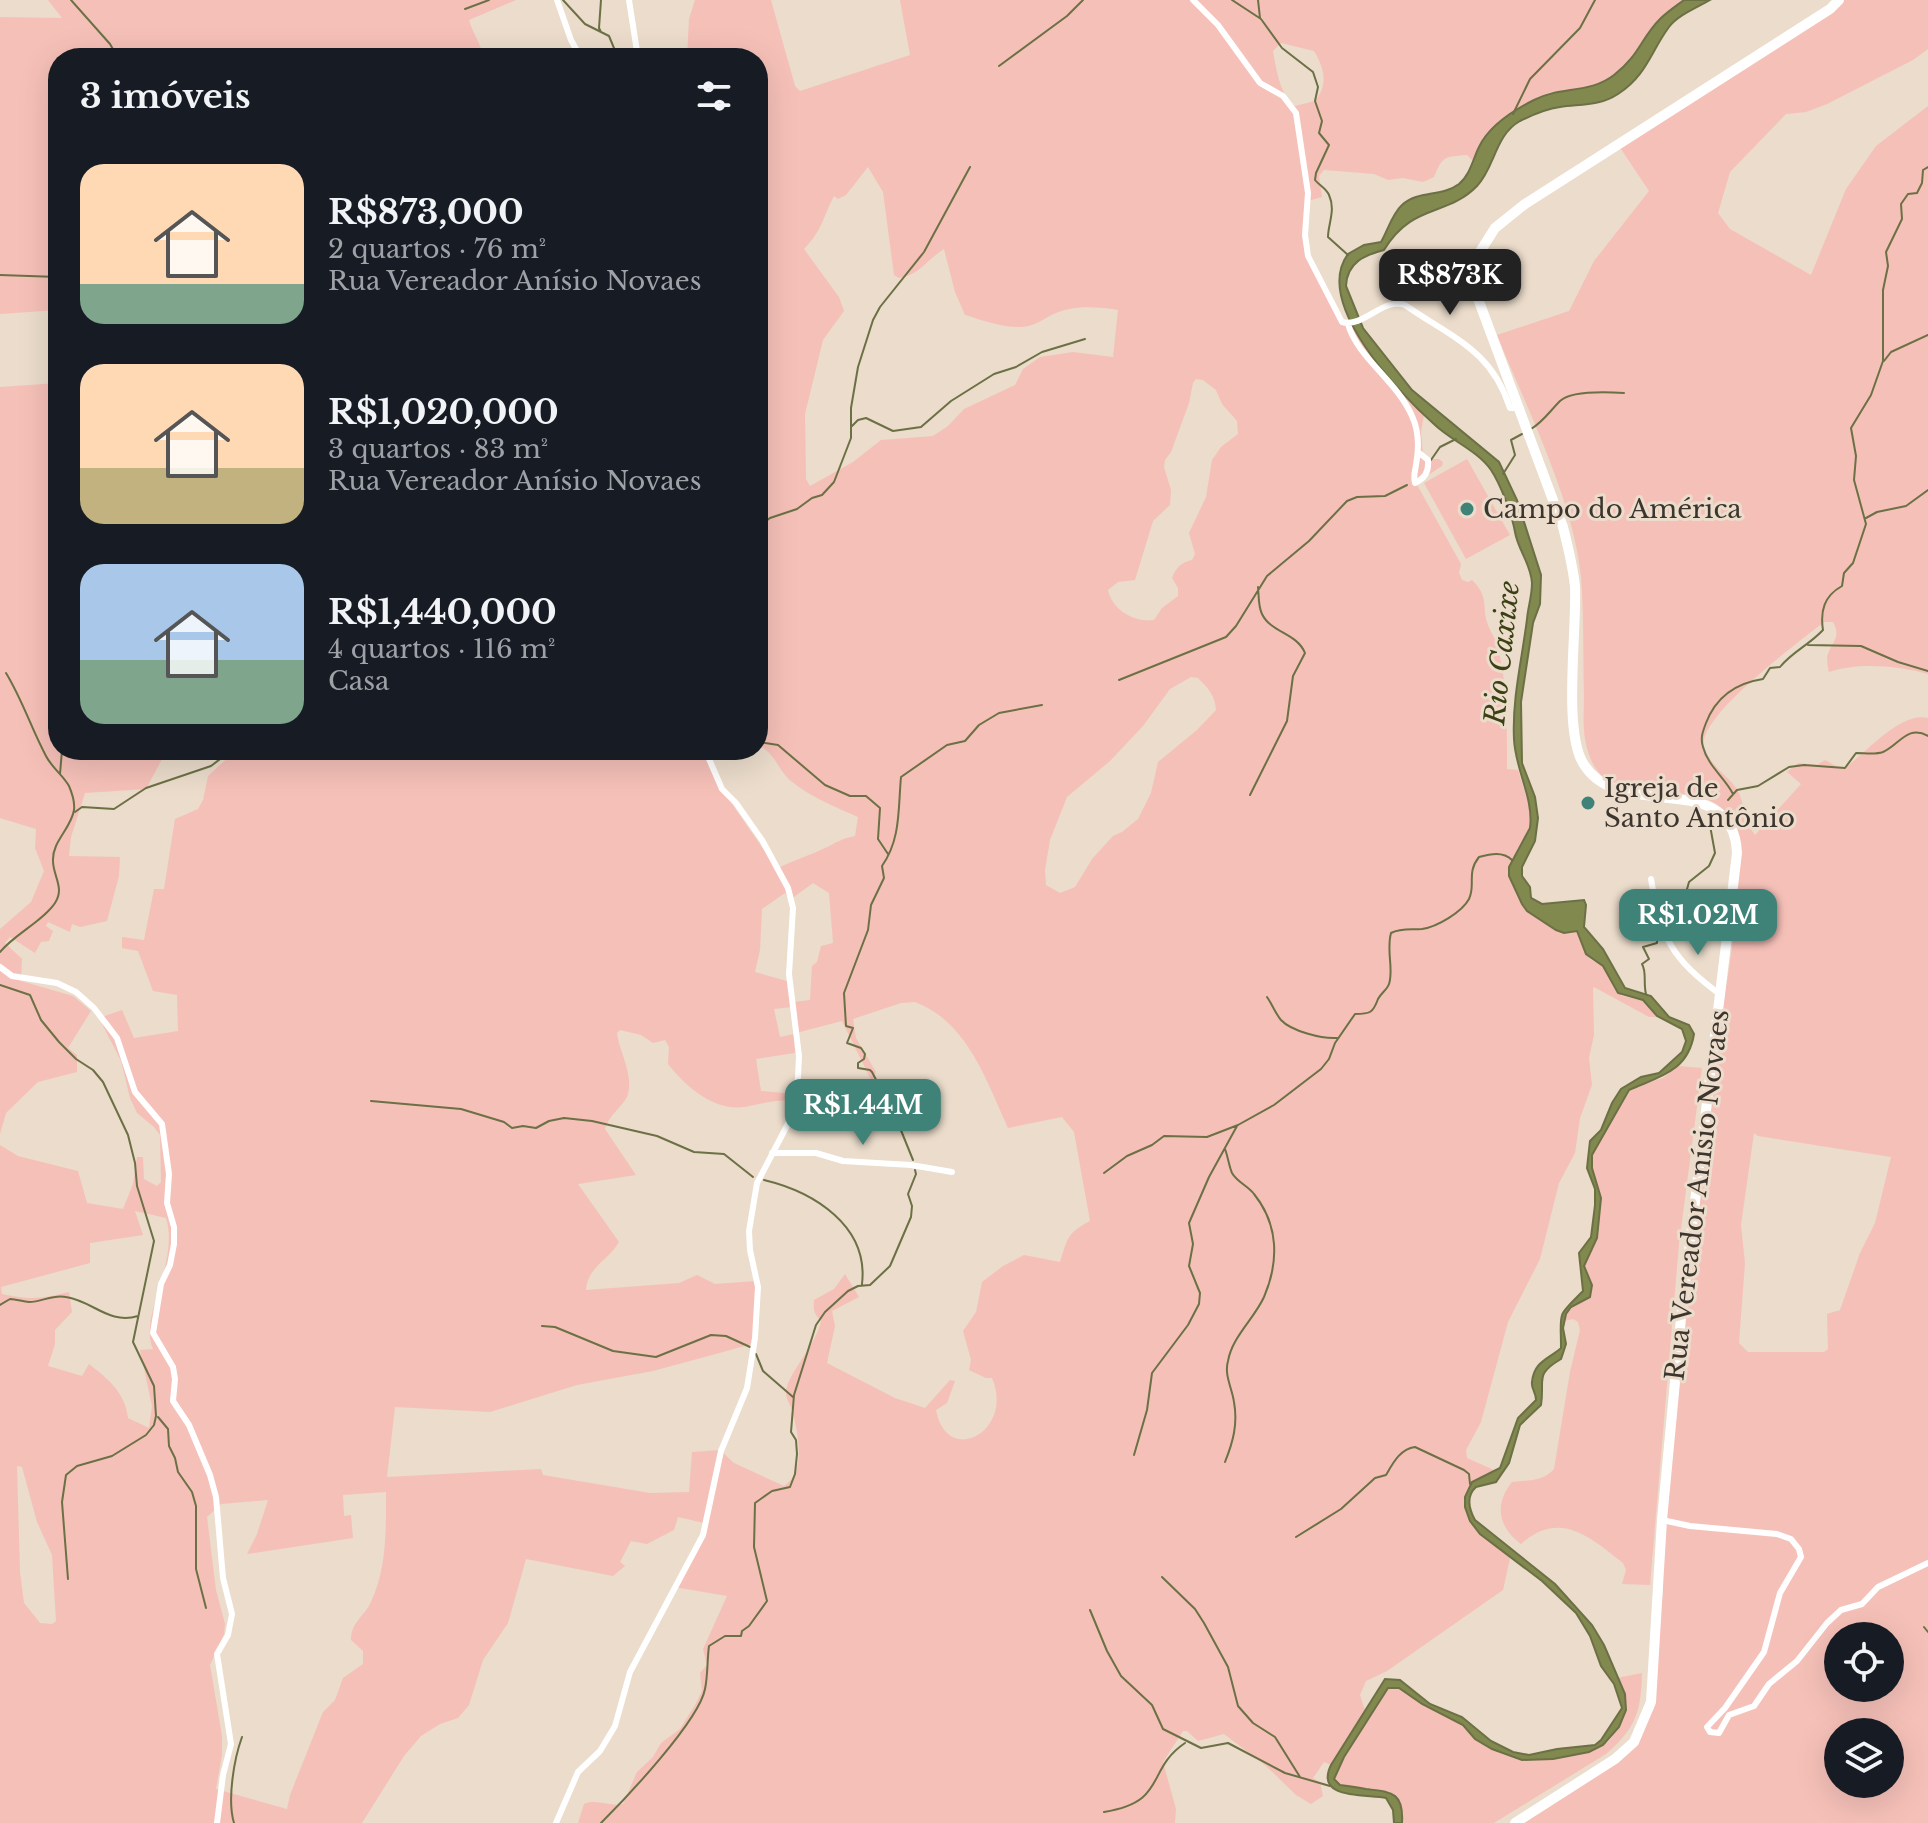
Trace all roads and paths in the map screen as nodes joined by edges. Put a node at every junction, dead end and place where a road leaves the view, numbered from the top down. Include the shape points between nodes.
1 (557, 0) edge
2 (629, 0) edge
3 (1193, 0) edge
4 (1839, 0) edge
5 (575, 48) edge
6 (636, 48) edge
7 (1349, 324) junction
8 (1517, 408) junction
9 (1418, 452) junction
10 (709, 760) edge
11 (1651, 879) dead end
12 (0, 967) edge
13 (1721, 995) junction
14 (772, 1153) junction
15 (952, 1172) dead end
16 (1662, 1520) junction
17 (1928, 1563) edge
18 (1519, 1822) edge
19 (217, 1823) edge
20 (556, 1823) edge

1 - 5 street
2 - 6 street
3 - 7 street via 1260,83 1283,96 1296,113 1308,193 1308,256 1342,322
4 - 8 main road, Rua Vereador Anísio Novaes via 1495,228 1478,255 1474,288
7 - 8 street via 1393,303 1405,305 1484,358 1510,408
7 - 9 street via 1364,354 1411,413
8 - 13 main road, Rua Vereador Anísio Novaes via 1570,554 1575,587 1573,719 1583,763 1616,791 1714,808 1733,832 1736,876
9 - 9 street via 1413,479 1415,483 1429,469 1428,460
10 - 14 street via 722,789 762,840 793,908 789,974 799,1075 791,1118
11 - 13 street via 1661,924 1678,959
12 - 19 street via 12,976 57,983 94,1008 117,1038 135,1092 162,1124 174,1244 153,1333 173,1367 173,1401 210,1475 232,1614 217,1654 231,1744
13 - 16 main road, Rua Vereador Anísio Novaes
14 - 15 street via 816,1153 843,1161
14 - 20 street via 757,1183 749,1231 758,1287 747,1388 721,1451 703,1535 630,1672 615,1726 578,1772
16 - 17 street via 1777,1534 1791,1539 1801,1557 1780,1593 1764,1652 1707,1727 1710,1732 1719,1733 1729,1715 1754,1706 1841,1610 1862,1604 1878,1587
16 - 18 main road, Rua Vereador Anísio Novaes via 1651,1702 1644,1723 1634,1742 1615,1759

